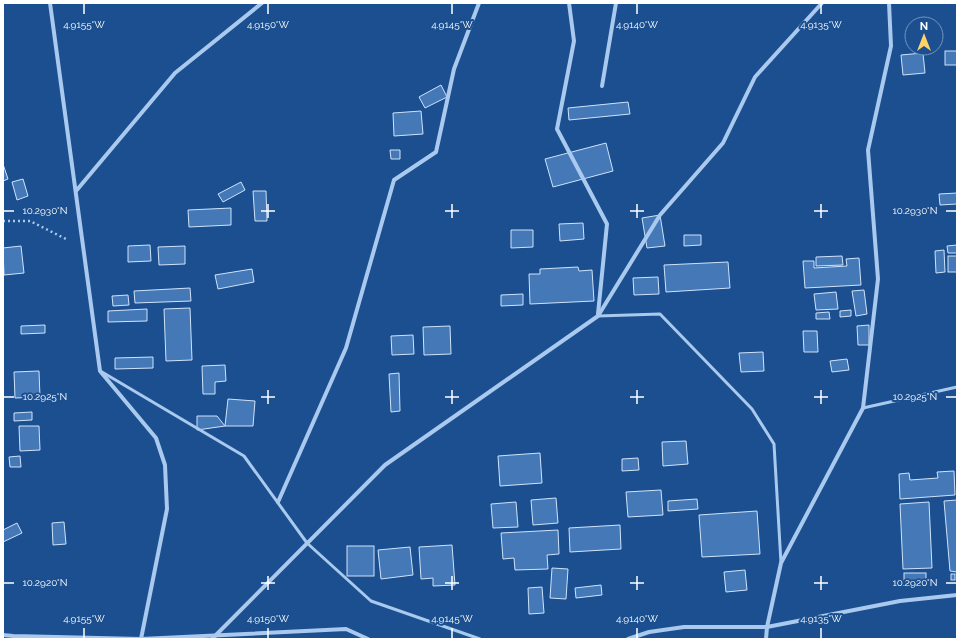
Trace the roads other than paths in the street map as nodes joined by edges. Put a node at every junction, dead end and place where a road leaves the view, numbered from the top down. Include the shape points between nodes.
1 (262, 3) edge
2 (479, 3) edge
3 (569, 3) edge
4 (616, 3) edge
5 (822, 3) edge
6 (890, 3) edge
7 (49, 4) edge
8 (602, 86) dead end
9 (76, 191) junction
10 (598, 316) junction
11 (100, 371) junction
12 (957, 387) edge
13 (863, 408) junction
14 (278, 502) junction
15 (307, 543) junction
16 (781, 563) junction
17 (957, 595) edge
18 (767, 627) junction
19 (3, 635) edge
20 (214, 638) edge
21 (141, 639) edge
22 (368, 639) edge
23 (480, 639) edge
24 (628, 639) edge
25 (766, 639) edge

1 - 9 street via 175,73
2 - 14 street via 454,69 436,152 394,180 346,348
3 - 10 street via 574,41 557,129 607,224
4 - 8 street
5 - 10 street via 755,77 722,143 660,215
6 - 13 street via 891,46 868,150 878,279
7 - 9 street
9 - 11 street
10 - 15 street via 385,465
10 - 16 lane via 660,314 752,409 774,444
11 - 14 lane via 244,456
11 - 21 street via 156,438 165,465 167,510
12 - 13 lane
13 - 16 street
14 - 15 lane
15 - 20 street
15 - 23 lane via 371,601
16 - 18 street
17 - 18 street via 900,601
18 - 24 street via 684,627 649,632
18 - 25 street
19 - 21 street
20 - 21 street
20 - 22 street via 346,629

